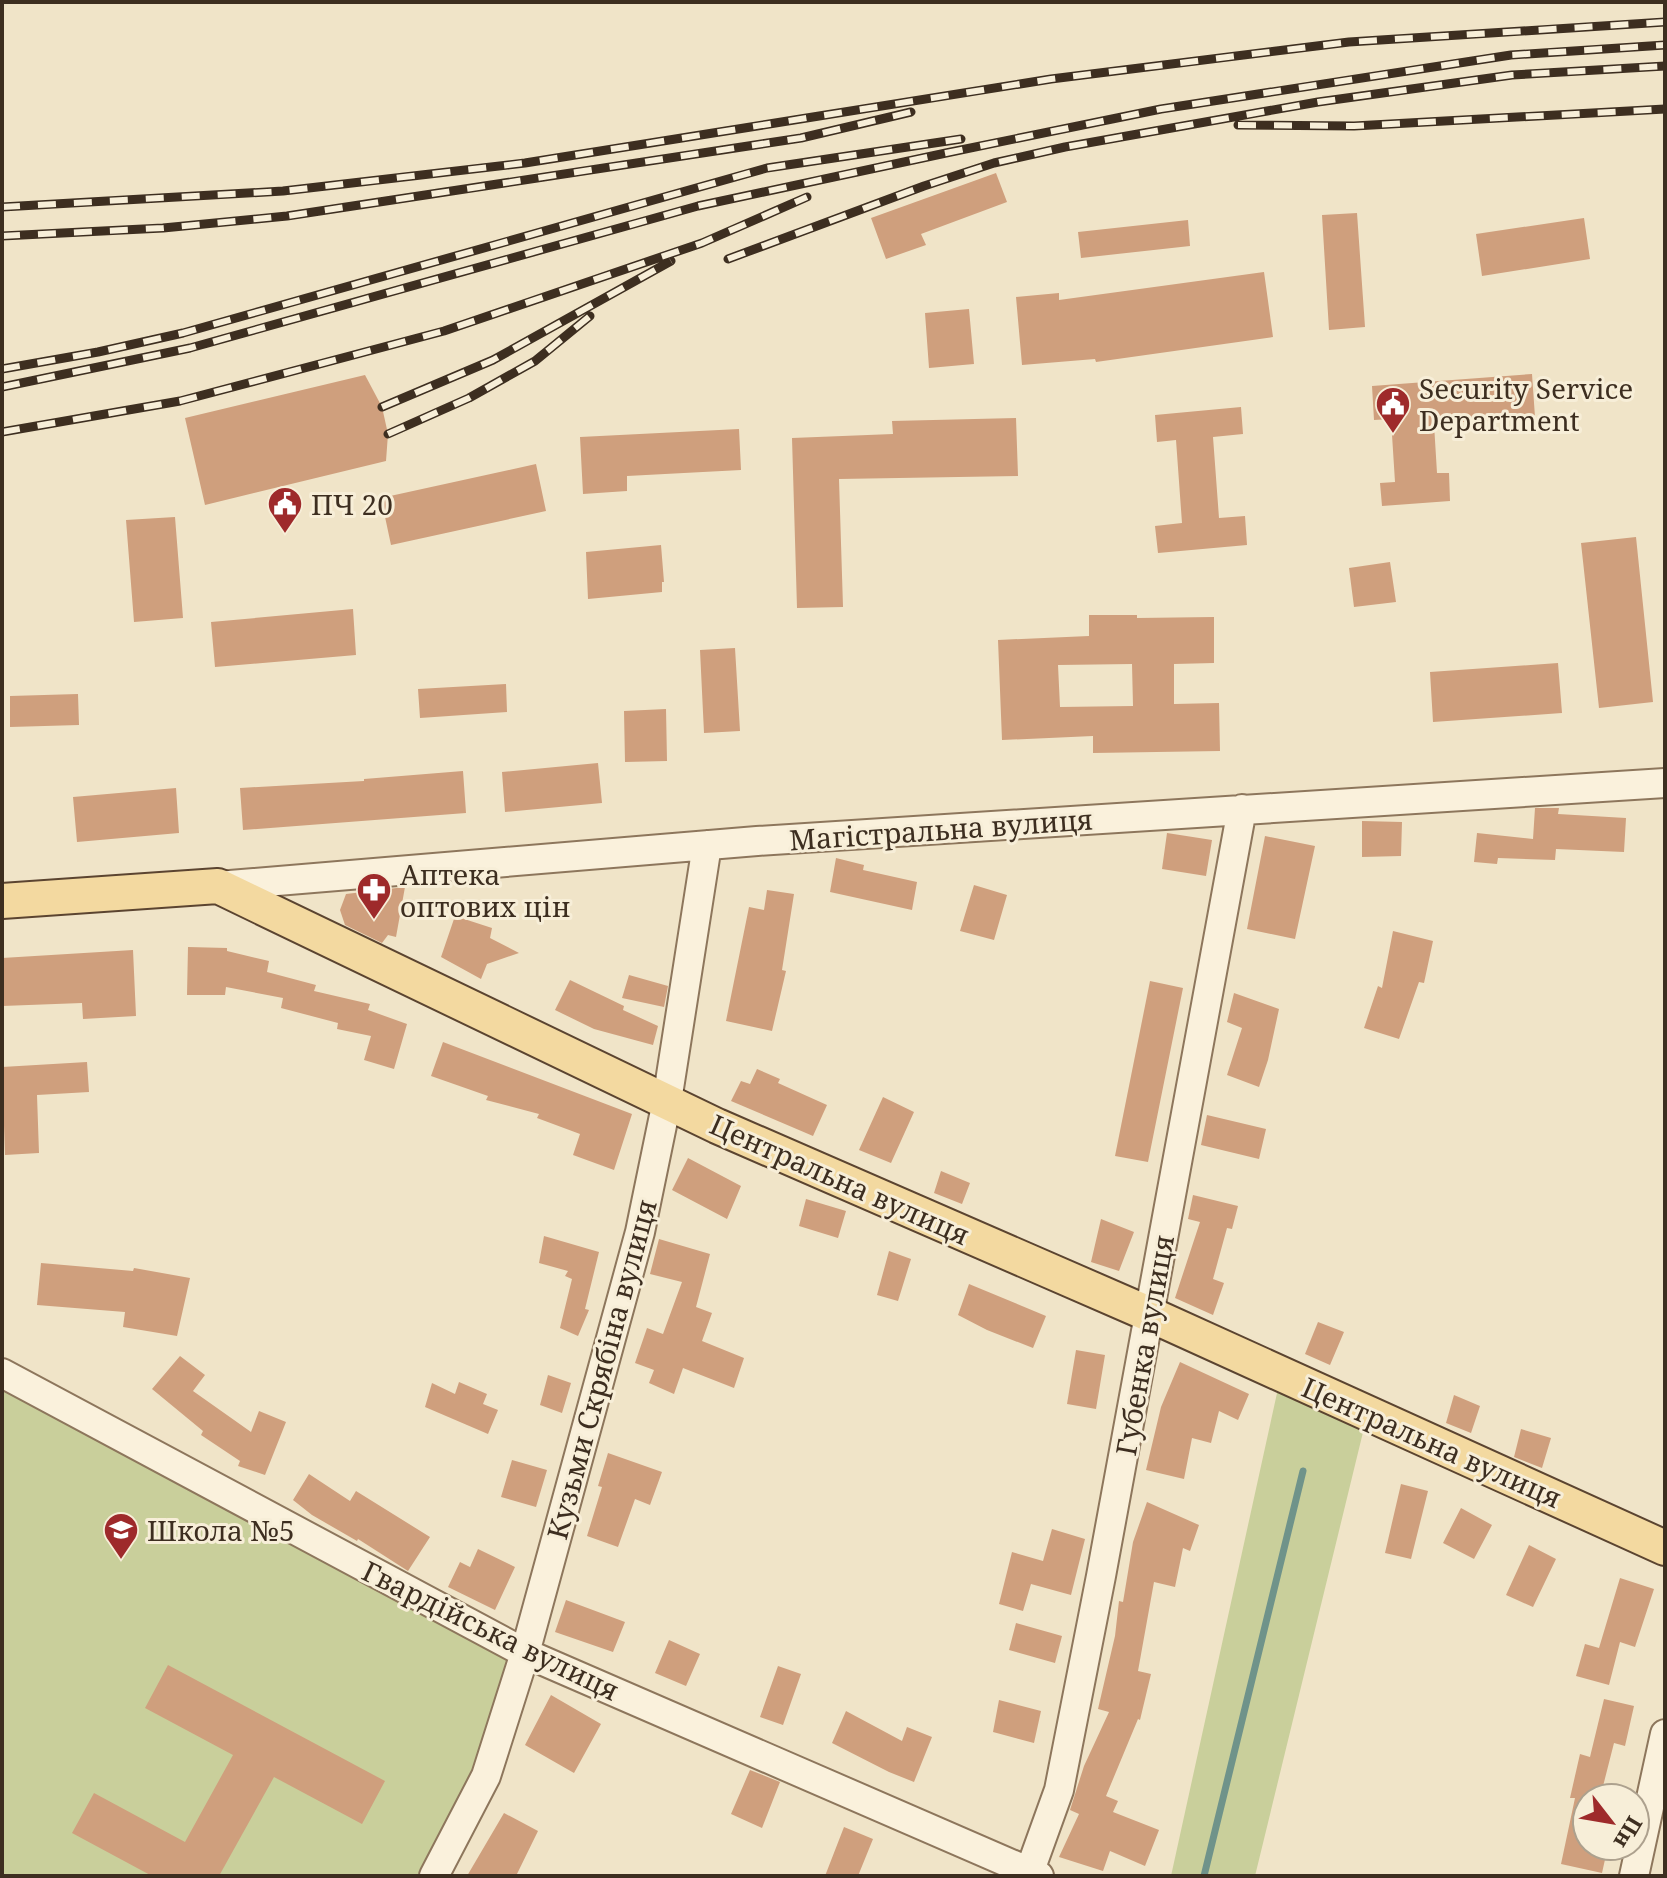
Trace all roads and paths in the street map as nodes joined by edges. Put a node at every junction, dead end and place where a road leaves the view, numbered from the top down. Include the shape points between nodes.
1 (1665, 783) edge
2 (1242, 809) junction
3 (707, 845) junction
4 (218, 886) junction
5 (2, 901) edge
6 (667, 1101) junction
7 (1149, 1314) junction
8 (2, 1373) edge
9 (1665, 1548) edge
10 (525, 1653) junction
11 (1665, 1734) edge
12 (1032, 1875) edge
13 (434, 1876) edge
14 (1634, 1876) edge

1 - 2 street, Магістральна вулиця
2 - 3 street, Магістральна вулиця
2 - 7 street, Губенка вулиця
3 - 4 street, Магістральна вулиця
3 - 6 street, Кузьми Скрябіна вулиця
4 - 5 main road, Центральна вулиця
4 - 6 main road, Центральна вулиця
6 - 7 main road, Центральна вулиця
6 - 10 street, Кузьми Скрябіна вулиця via 640,1232
7 - 9 main road, Центральна вулиця
7 - 12 street, Губенка вулиця via 1059,1790
8 - 10 street, Гвардійська вулиця
10 - 12 street, Гвардійська вулиця
10 - 13 street, Кузьми Скрябіна вулиця via 486,1776
11 - 14 street

